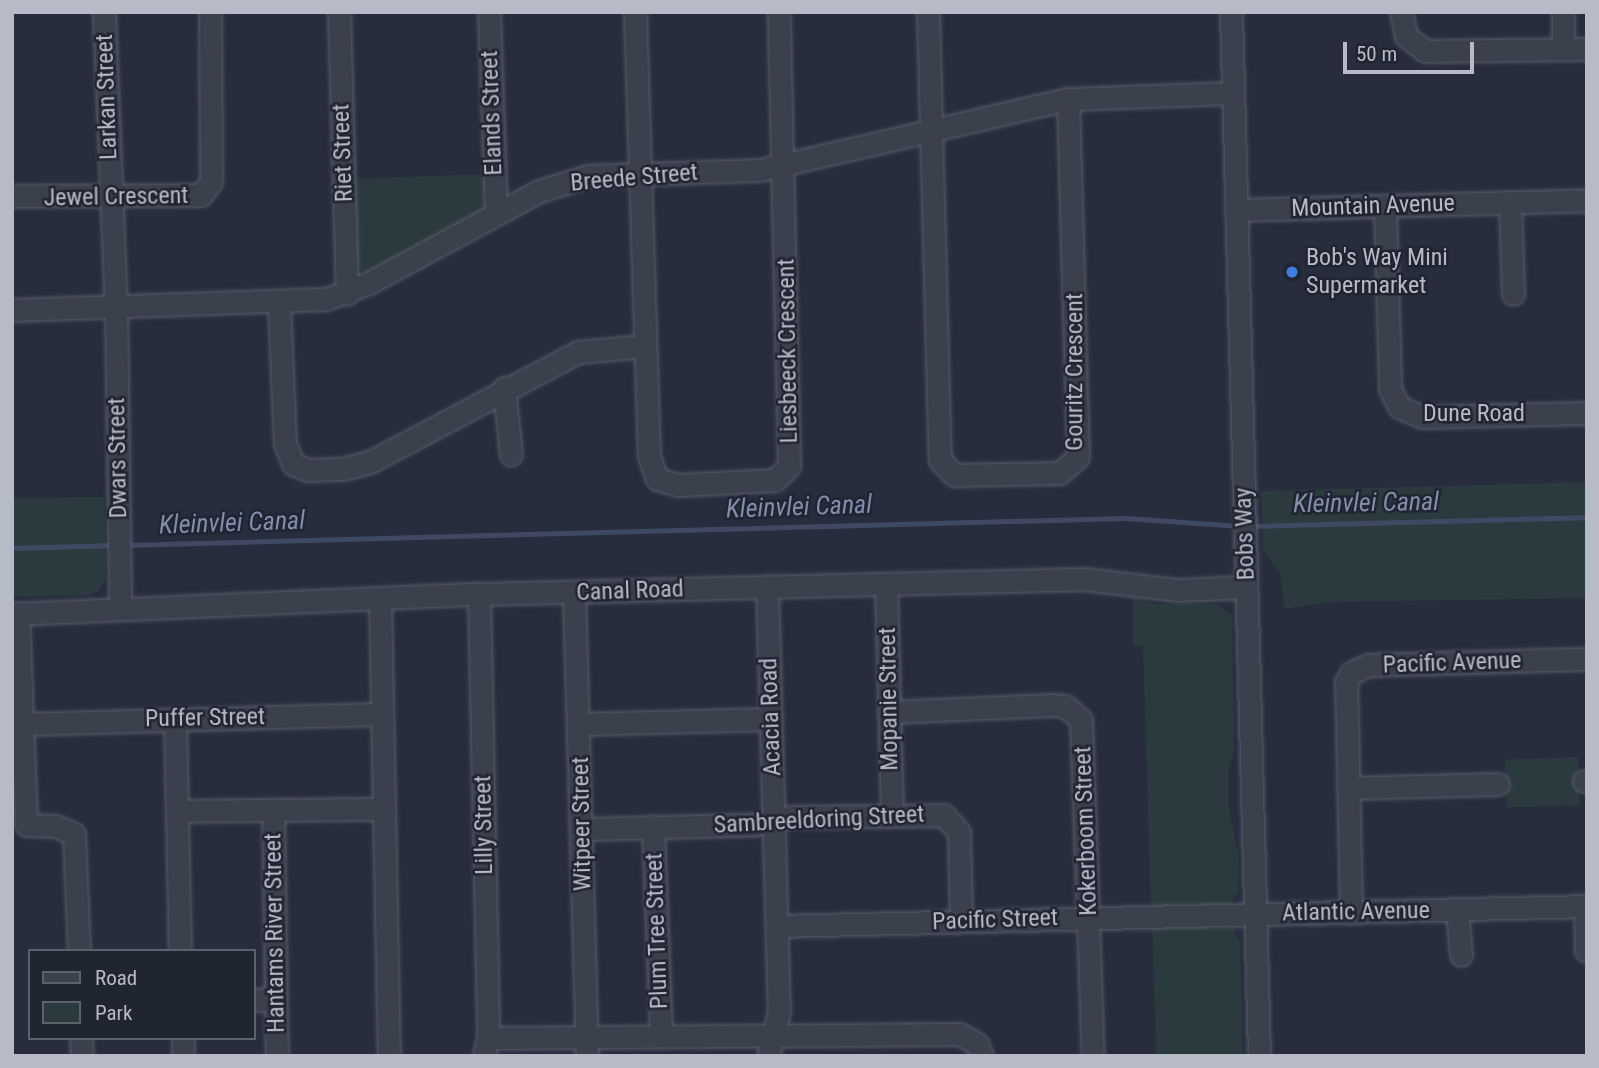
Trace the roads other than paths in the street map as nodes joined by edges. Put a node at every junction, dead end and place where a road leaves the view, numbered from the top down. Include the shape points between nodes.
1 (104, 12) edge
2 (210, 12) edge
3 (339, 12) edge
4 (489, 12) edge
5 (635, 12) edge
6 (779, 12) edge
7 (928, 12) edge
8 (1231, 12) edge
9 (1401, 12) edge
10 (1563, 12) edge
11 (1563, 49) junction
12 (1587, 49) edge
13 (1233, 93) junction
14 (1069, 99) junction
15 (931, 131) junction
16 (784, 167) junction
17 (640, 175) junction
18 (12, 196) edge
19 (111, 199) junction
20 (1587, 200) edge
21 (1510, 202) junction
22 (1385, 206) junction
23 (1237, 210) junction
24 (496, 214) junction
25 (1513, 294) dead end
26 (347, 295) junction
27 (279, 303) junction
28 (116, 307) junction
29 (12, 310) edge
30 (645, 346) junction
31 (504, 388) junction
32 (1587, 413) edge
33 (511, 455) dead end
34 (886, 584) junction
35 (767, 586) junction
36 (1247, 587) junction
37 (574, 593) junction
38 (479, 594) junction
39 (380, 598) junction
40 (120, 603) junction
41 (15, 613) edge
42 (1587, 659) edge
43 (889, 712) junction
44 (381, 714) junction
45 (175, 719) junction
46 (771, 719) junction
47 (24, 724) junction
48 (579, 724) junction
49 (1498, 783) dead end
50 (18, 787) edge
51 (1348, 788) junction
52 (382, 809) junction
53 (273, 810) junction
54 (177, 811) junction
55 (892, 814) junction
56 (774, 821) junction
57 (19, 826) edge
58 (653, 826) junction
59 (583, 829) junction
60 (1586, 906) edge
61 (1457, 910) junction
62 (1351, 912) junction
63 (1255, 915) junction
64 (1089, 918) junction
65 (961, 920) junction
66 (777, 926) junction
67 (79, 949) edge
68 (180, 949) edge
69 (1586, 951) edge
70 (1461, 955) dead end
71 (276, 999) junction
72 (256, 1000) edge
73 (660, 1036) junction
74 (772, 1046) edge
75 (486, 1047) edge
76 (587, 1047) edge
77 (277, 1056) edge
78 (389, 1056) edge
79 (982, 1056) edge
80 (1093, 1056) edge
81 (1259, 1056) edge

1 - 19 street, Larkan Street
2 - 19 street, Jewel Crescent via 211,182 201,195
3 - 26 street, Riet Street
4 - 24 street, Elands Street
5 - 17 street, Liesbeeck Crescent
6 - 16 street
7 - 15 street
8 - 13 street, Bobs Way
9 - 11 street via 1406,36 1425,51
10 - 11 street
11 - 12 street
13 - 14 street, Breede Street
13 - 23 street, Bobs Way
14 - 15 street, Breede Street
14 - 15 street, Gouritz Crescent via 1079,447 1073,465 1060,473 962,476 947,471 940,460
15 - 16 street, Breede Street
16 - 17 street, Breede Street
16 - 30 street, Liesbeeck Crescent via 790,457 786,473 775,480 740,483 678,485 657,479 649,456
17 - 24 street, Breede Street via 564,182
17 - 30 street, Liesbeeck Crescent
18 - 19 street, Jewel Crescent
19 - 28 street, Larkan Street
20 - 21 street, Mountain Avenue
21 - 22 street, Mountain Avenue
21 - 25 street
22 - 23 street, Mountain Avenue
22 - 32 street, Dune Road via 1390,389 1399,407 1423,417
23 - 36 street, Bobs Way
24 - 26 street, Breede Street
26 - 27 street, Breede Street
27 - 28 street, Breede Street
27 - 31 street via 285,444 288,457 299,467 359,466
28 - 29 street, Breede Street
28 - 40 street, Dwars Street
30 - 31 street via 578,352
31 - 33 street
34 - 35 street, Canal Road
34 - 36 street, Canal Road via 1084,579 1178,590
34 - 43 street, Mopanie Street
35 - 37 street, Canal Road
35 - 46 street, Acacia Road
36 - 63 street, Bobs Way
37 - 38 street, Canal Road
37 - 48 street, Witpeer Street
38 - 39 street, Canal Road
38 - 75 street, Lilly Street
39 - 40 street, Canal Road
39 - 44 street
40 - 41 street, Canal Road
41 - 47 street
42 - 51 street, Pacific Avenue via 1359,667 1346,682
43 - 55 street, Mopanie Street
43 - 64 street, Kokerboom Street via 1052,705 1076,712 1084,730
44 - 45 street, Puffer Street
44 - 52 street
45 - 47 street, Puffer Street
45 - 54 street
46 - 48 street
46 - 56 street, Acacia Road
47 - 50 street
48 - 59 street, Witpeer Street
49 - 51 street
50 - 57 street
51 - 62 street, Pacific Avenue
52 - 53 street
52 - 78 street
53 - 54 street
53 - 71 street, Hantams River Street
54 - 68 street
55 - 56 street, Sambreeldoring Street
55 - 65 street, Sambreeldoring Street via 928,813 953,821 959,832
56 - 58 street, Sambreeldoring Street
56 - 66 street, Acacia Road
57 - 67 street via 56,826 74,834
58 - 59 street, Sambreeldoring Street
58 - 73 street, Plum Tree Street
59 - 76 street, Witpeer Street
60 - 61 street, Atlantic Avenue
60 - 69 street, Atlantic Avenue
61 - 62 street, Atlantic Avenue
61 - 70 street, Atlantic Avenue
62 - 63 street, Atlantic Avenue
63 - 64 street, Pacific Street
63 - 81 street, Bobs Way
64 - 65 street, Pacific Street
64 - 80 street, Kokerboom Street
65 - 66 street, Pacific Street
66 - 74 street, Acacia Road
71 - 72 street
71 - 77 street, Hantams River Street
73 - 74 street
73 - 76 street
74 - 79 street via 960,1034 977,1044
75 - 76 street

